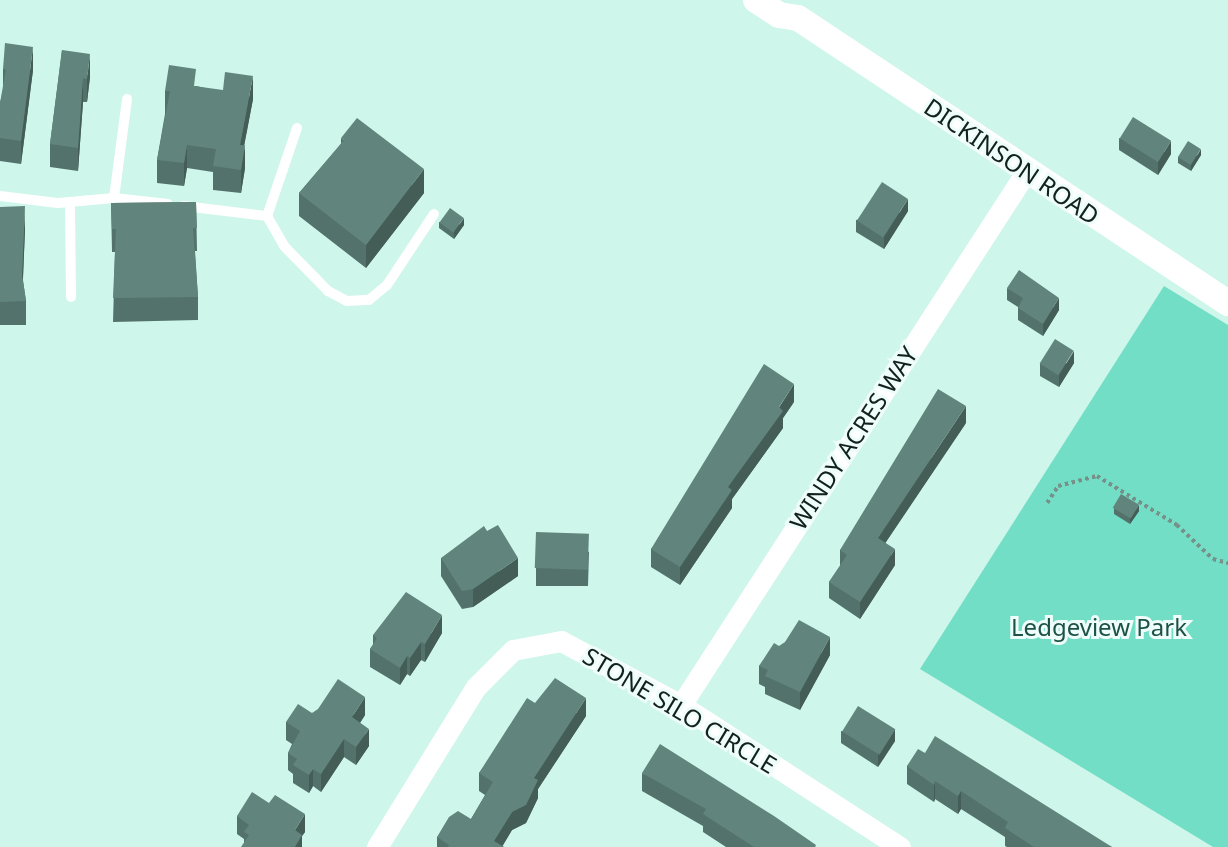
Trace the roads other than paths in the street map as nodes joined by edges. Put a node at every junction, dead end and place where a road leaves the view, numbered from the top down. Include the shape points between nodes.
1 (756, 0) edge
2 (795, 9) edge
3 (127, 99) dead end
4 (297, 128) dead end
5 (1026, 172) junction
6 (0, 196) edge
7 (114, 198) junction
8 (70, 202) junction
9 (434, 214) dead end
10 (267, 216) junction
11 (71, 297) dead end
12 (1228, 303) edge
13 (681, 705) junction
14 (377, 847) edge
15 (900, 847) edge

1 - 2 street, DICKINSON ROAD via 779,15
2 - 5 street, DICKINSON ROAD
3 - 7 lane
4 - 10 lane
5 - 12 street, DICKINSON ROAD
5 - 13 street, WINDY ACRES WAY
6 - 8 lane
7 - 8 lane
7 - 10 lane
8 - 11 lane
9 - 10 lane via 387,285 369,300 347,301 303,269
13 - 14 street, STONE SILO CIRCLE via 561,641 513,650 476,687
13 - 15 street, STONE SILO CIRCLE

